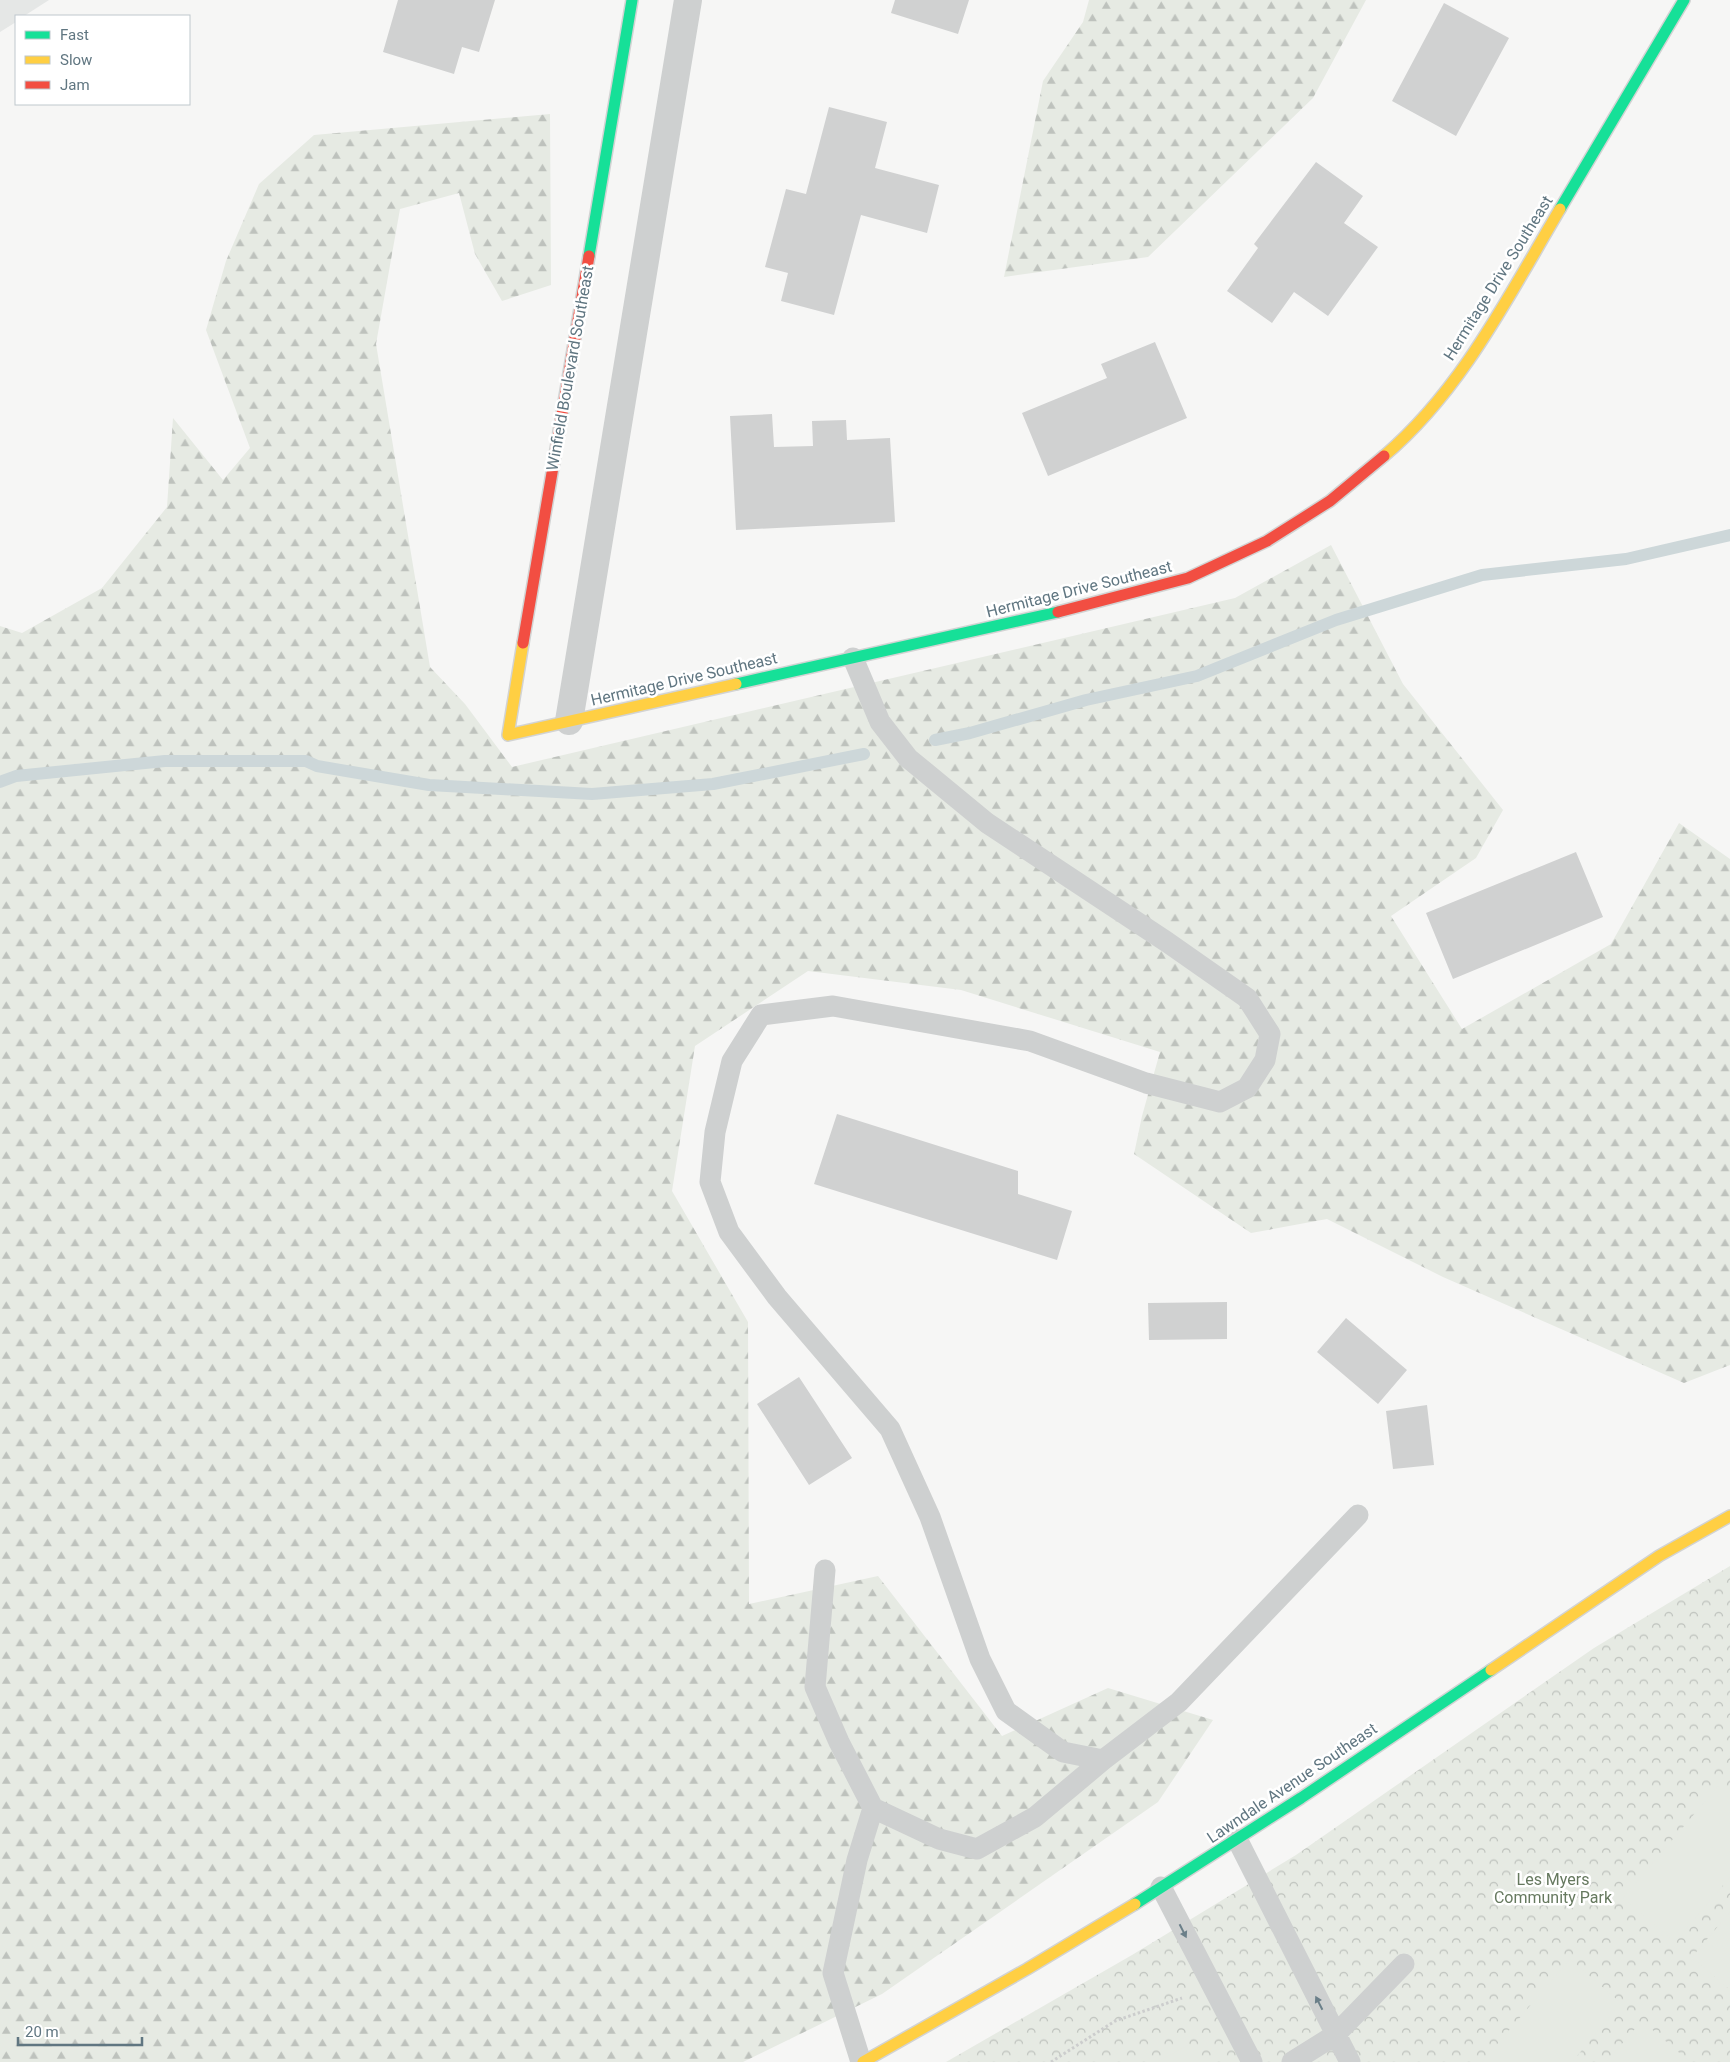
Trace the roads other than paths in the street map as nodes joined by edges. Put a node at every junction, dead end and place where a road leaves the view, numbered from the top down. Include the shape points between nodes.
1 (632, 0) edge
2 (688, 0) edge
3 (1684, 0) edge
4 (853, 658) junction
5 (569, 721) junction
6 (508, 735) joint
7 (1358, 1515) dead end
8 (1730, 1516) edge
9 (825, 1570) dead end
10 (1103, 1760) junction
11 (873, 1808) junction
12 (1237, 1839) junction
13 (1161, 1888) junction
14 (1404, 1964) dead end
15 (1335, 2035) junction
16 (862, 2062) edge
17 (1252, 2062) edge
18 (1292, 2062) edge
19 (1350, 2062) edge

1 - 6 street, Winfield Boulevard Southeast
2 - 5 street
3 - 4 street, Hermitage Drive Southeast via 1476,351 1412,432 1330,501 1267,541 1188,578 1095,604
4 - 5 street, Hermitage Drive Southeast
4 - 10 lane via 880,722 908,758 987,824 1246,998 1270,1034 1266,1060 1247,1088 1220,1102 1146,1083 1030,1041 833,1006 760,1015 732,1061 715,1132 710,1182 729,1232 777,1297 890,1430 930,1517 980,1659 1006,1711 1063,1752
5 - 6 street, Hermitage Drive Southeast
7 - 10 lane via 1179,1702
8 - 12 street, Lawndale Avenue Southeast via 1659,1556
9 - 11 lane via 816,1687 839,1742
10 - 11 lane via 1035,1817 977,1849 939,1839
11 - 16 lane via 857,1860 833,1973
12 - 13 street, Lawndale Avenue Southeast
15 -> 12 lane
13 - 16 street, Lawndale Avenue Southeast via 1081,1938
13 -> 17 lane
14 - 15 lane
15 - 18 lane
15 - 19 lane

